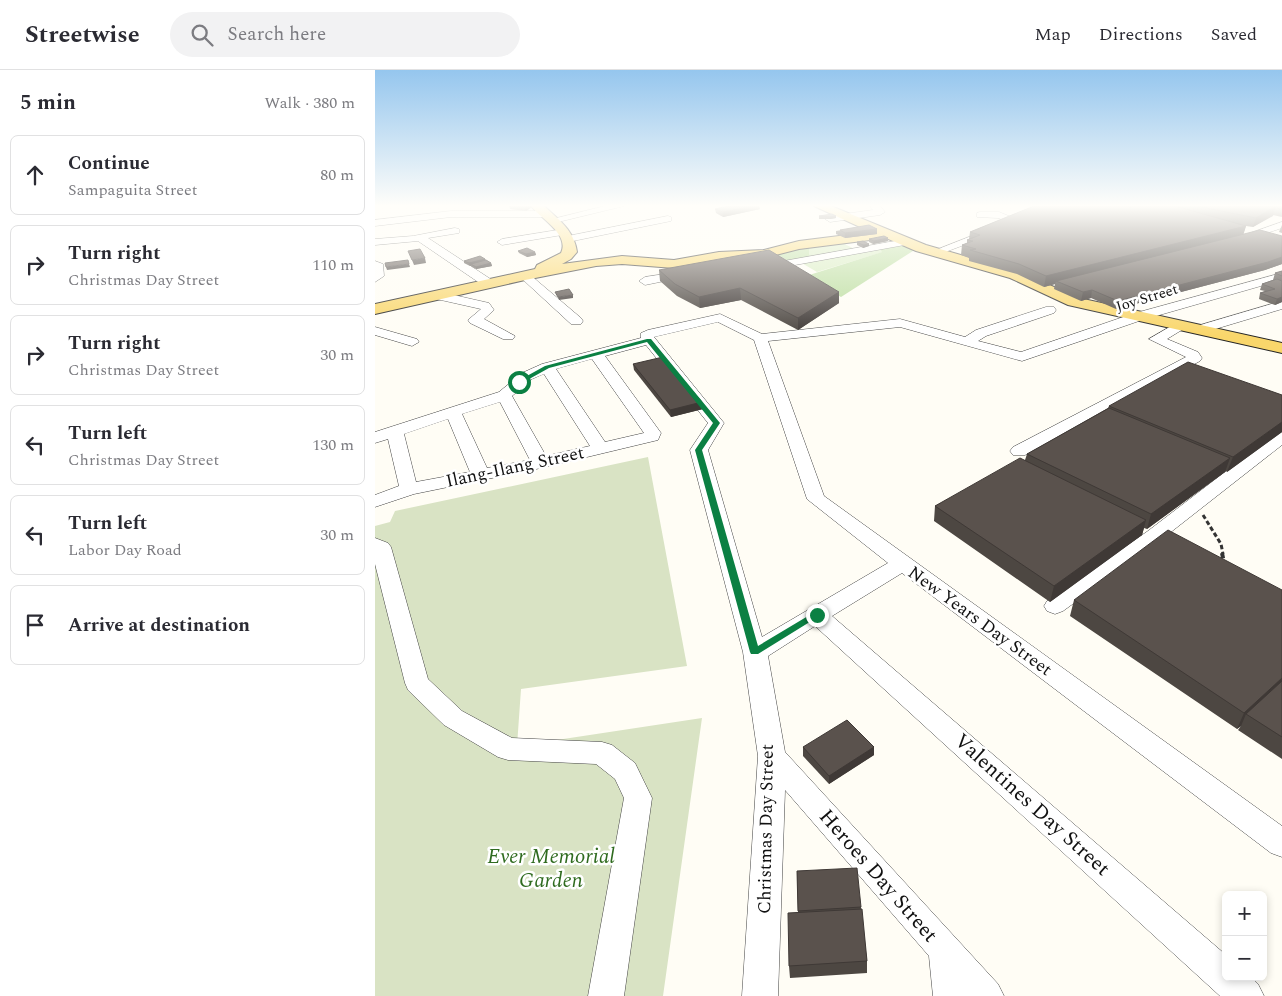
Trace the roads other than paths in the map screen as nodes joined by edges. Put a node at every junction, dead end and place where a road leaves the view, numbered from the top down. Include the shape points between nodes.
1 (436, 249) edge
2 (569, 249) edge
3 (780, 249) edge
4 (842, 249) edge
5 (927, 249) edge
6 (943, 249) edge
7 (936, 252) junction
8 (375, 264) edge
9 (784, 264) junction
10 (800, 274) edge
11 (524, 275) junction
12 (1282, 276) edge
13 (375, 278) edge
14 (645, 281) dead end
15 (488, 283) junction
16 (1063, 284) edge
17 (1044, 289) junction
18 (437, 295) junction
19 (1282, 305) edge
20 (375, 309) edge
21 (1050, 310) dead end
22 (1137, 317) junction
23 (576, 321) dead end
24 (1180, 325) junction
25 (1202, 329) junction
26 (375, 331) edge
27 (508, 336) dead end
28 (760, 338) junction
29 (649, 340) junction
30 (968, 340) junction
31 (412, 342) dead end
32 (1282, 348) edge
33 (595, 353) junction
34 (547, 367) junction
35 (504, 395) junction
36 (453, 412) junction
37 (395, 432) junction
38 (1282, 437) edge
39 (375, 438) edge
40 (601, 449) junction
41 (1019, 451) dead end
42 (541, 463) junction
43 (481, 476) junction
44 (409, 489) junction
45 (375, 501) edge
46 (375, 544) edge
47 (902, 564) junction
48 (1055, 606) dead end
49 (817, 615) junction
50 (755, 652) junction
51 (772, 756) junction
52 (1282, 843) edge
53 (945, 952) junction
54 (606, 996) edge
55 (761, 996) edge
56 (951, 996) edge
57 (985, 996) edge
58 (1247, 996) edge

1 - 15 street
2 - 11 main road via 566,256
3 - 11 main road via 764,254 719,256 674,264 611,260
4 - 9 street
5 - 7 main road
6 - 7 street
7 - 17 main road via 1004,271
8 - 13 street via 378,276
9 - 10 street
9 - 14 street via 771,257
11 - 15 main road
11 - 23 street
12 - 22 street, Joy Street
15 - 18 main road
16 - 17 street
17 - 22 main road via 1074,302
18 - 20 main road
18 - 27 street via 485,306 489,310 475,320
19 - 25 street
21 - 30 street via 981,332
22 - 24 main road
22 - 30 street, Joy Street via 1022,357
24 - 25 main road
24 - 41 street via 1156,339 1195,358
25 - 32 main road
26 - 31 street
28 - 29 street via 721,318 653,333 646,336
28 - 30 street via 900,324
28 - 47 street, New Years Day Street via 816,499
29 - 33 street
29 - 50 street, Christmas Day Street via 716,423 699,450
33 - 34 street
33 - 40 street, Ilang-Ilang Street via 653,433 646,439
34 - 35 street via 527,376
34 - 40 street
35 - 36 street
35 - 42 street
36 - 37 street
36 - 43 street
37 - 39 street
37 - 44 street
38 - 48 street via 1195,504 1164,539
40 - 42 street, Ilang-Ilang Street
42 - 43 street, Ilang-Ilang Street
43 - 44 street, Ilang-Ilang Street
44 - 45 street, Ilang-Ilang Street
46 - 54 street via 381,547 417,683 453,718 507,749 602,753 625,771 638,798
47 - 49 street
47 - 52 street, New Years Day Street
49 - 50 street
49 - 58 street, Valentines Day Street
50 - 51 street, Christmas Day Street
51 - 53 street, Heroes Day Street
51 - 55 street, Christmas Day Street
53 - 56 street
53 - 57 street, Heroes Day Street

